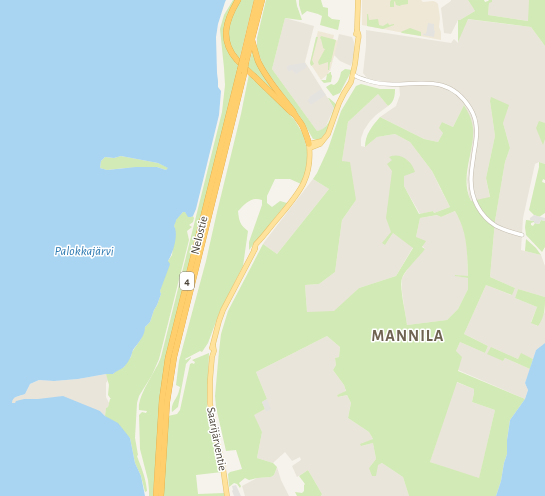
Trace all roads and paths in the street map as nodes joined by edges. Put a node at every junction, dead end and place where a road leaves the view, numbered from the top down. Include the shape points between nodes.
1 (238, 0) edge
2 (257, 0) edge
3 (262, 0) edge
4 (358, 0) edge
5 (252, 40) junction
6 (245, 60) junction
7 (242, 72) junction
8 (352, 76) junction
9 (294, 114) junction
10 (309, 146) junction
11 (522, 235) dead end
12 (156, 496) edge
13 (161, 496) edge
14 (227, 496) edge

1 - 9 highway via 227,24 226,36 229,47 237,60
2 - 6 highway, Nelostie / 4
3 - 5 highway, Nelostie / 4
4 - 8 main road via 359,36
5 - 6 highway, Nelostie / 4
5 - 9 highway via 265,74
6 - 7 highway, Nelostie / 4, bridge
7 - 12 highway, Nelostie / 4 via 168,358 162,400
7 - 13 highway, Nelostie / 4 via 234,115 172,368 167,402
8 - 10 main road via 328,134 322,141
8 - 11 street via 380,84 435,83 462,97 475,119 477,135 470,180 476,204 497,226
9 - 10 highway via 306,134
10 - 14 main road, Saarijärventie via 309,166 302,188 254,250 223,310 213,345 210,410

